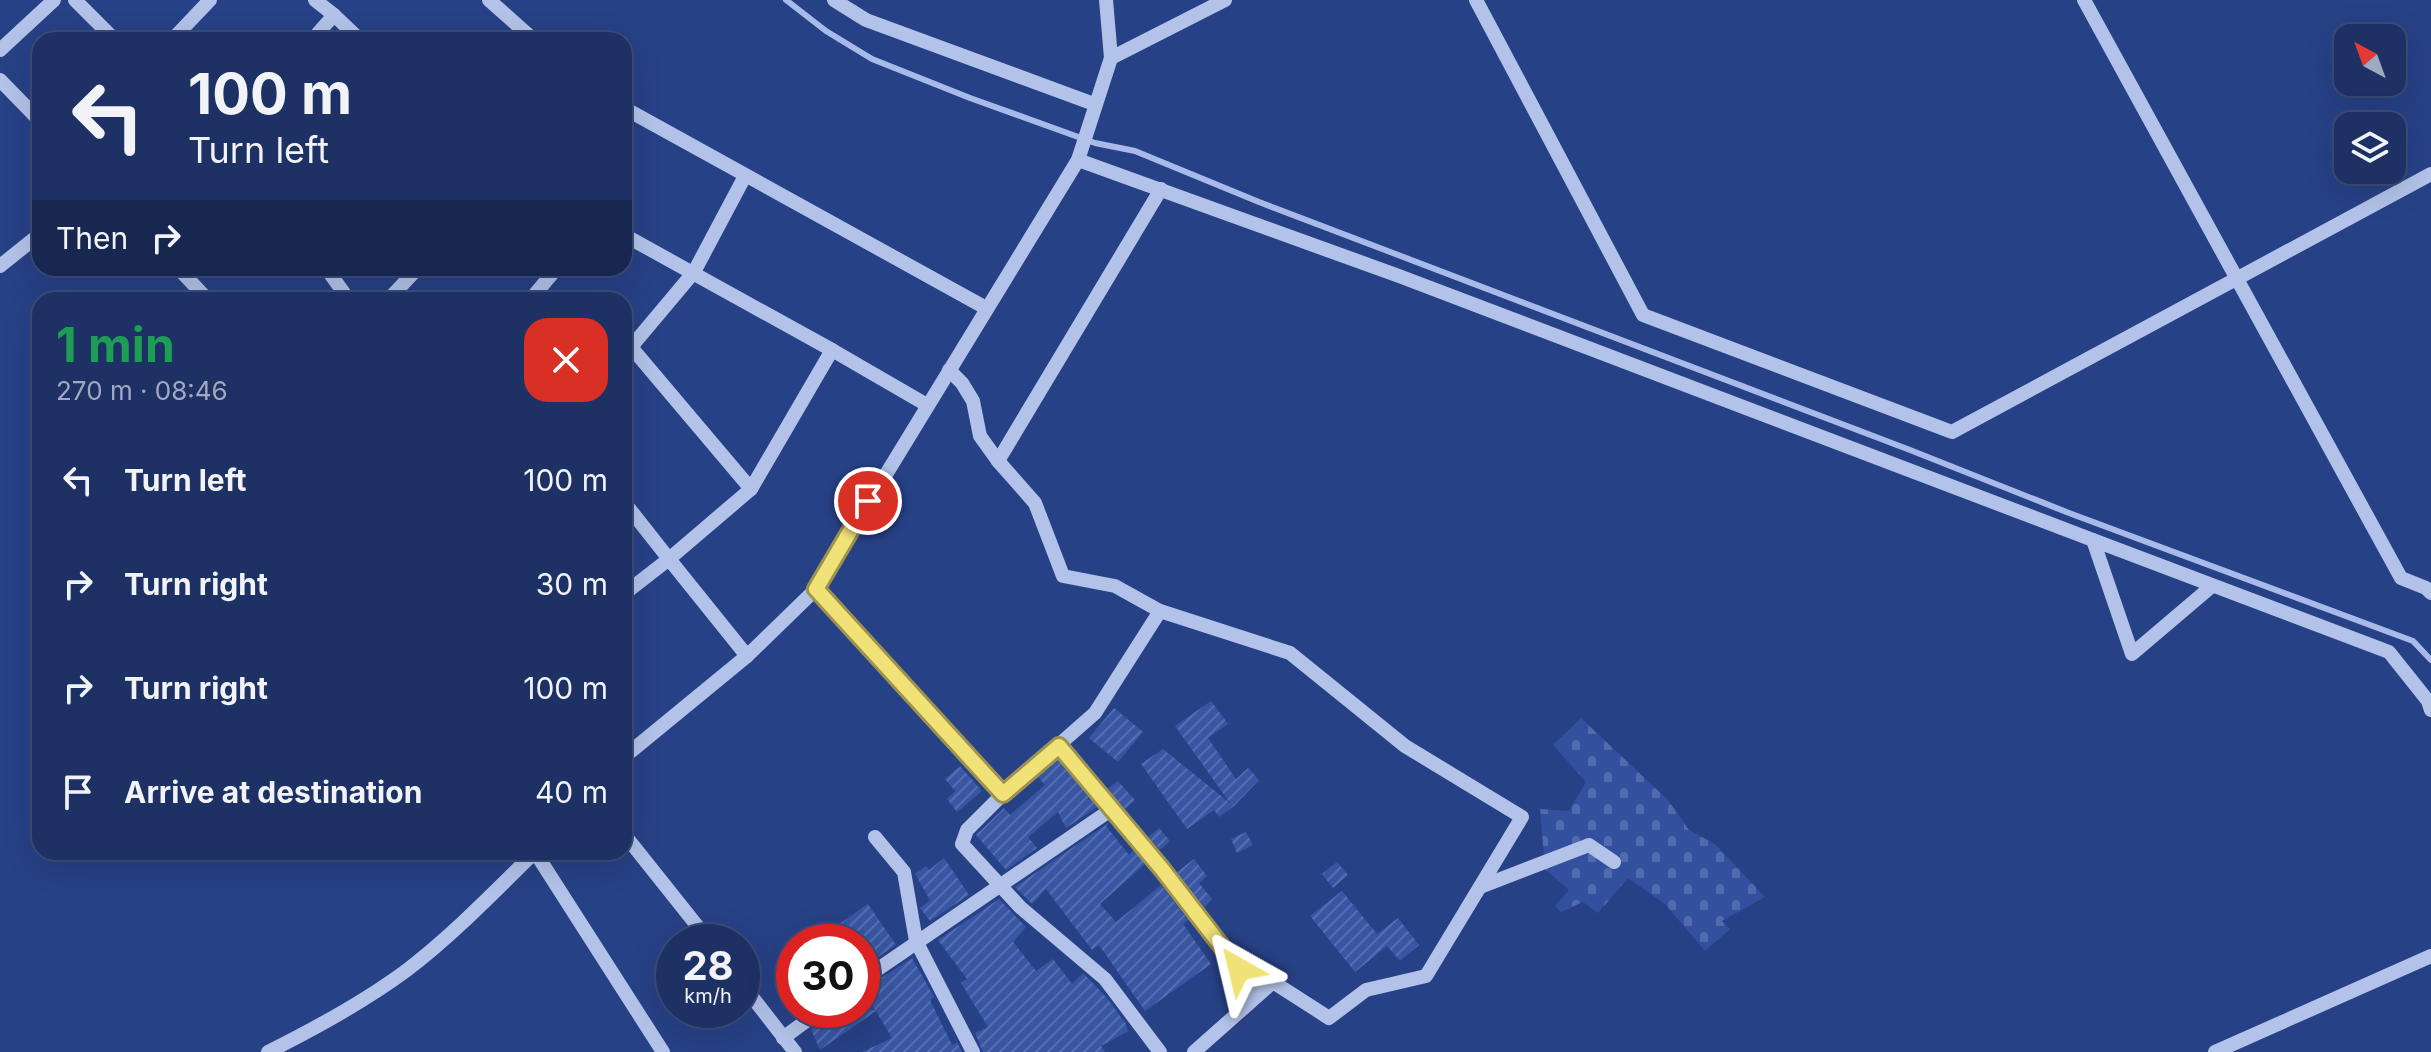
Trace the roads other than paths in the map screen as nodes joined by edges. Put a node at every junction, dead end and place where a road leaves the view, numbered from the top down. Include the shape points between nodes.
1 (54, 0) edge
2 (75, 0) edge
3 (210, 0) edge
4 (315, 0) edge
5 (489, 0) edge
6 (834, 0) edge
7 (1106, 0) edge
8 (1225, 0) edge
9 (1476, 0) edge
10 (2084, 0) edge
11 (334, 15) junction
12 (107, 32) edge
13 (180, 32) edge
14 (319, 32) edge
15 (350, 32) edge
16 (525, 32) edge
17 (0, 50) edge
18 (1111, 58) junction
19 (0, 80) edge
20 (1094, 104) junction
21 (632, 112) edge
22 (32, 113) edge
23 (1078, 160) junction
24 (2431, 174) edge
25 (745, 176) junction
26 (1161, 189) junction
27 (632, 239) edge
28 (32, 240) edge
29 (0, 266) edge
30 (694, 272) junction
31 (186, 276) edge
32 (410, 276) edge
33 (550, 276) edge
34 (2237, 279) junction
35 (200, 292) edge
36 (396, 292) edge
37 (537, 292) edge
38 (986, 308) junction
39 (632, 346) edge
40 (832, 350) junction
41 (632, 355) edge
42 (949, 370) junction
43 (927, 405) junction
44 (998, 461) junction
45 (751, 489) junction
46 (632, 512) edge
47 (2093, 540) junction
48 (669, 559) junction
49 (2212, 586) junction
50 (632, 588) edge
51 (816, 589) junction
52 (2431, 593) edge
53 (1160, 611) junction
54 (747, 656) junction
55 (2431, 710) edge
56 (1059, 746) junction
57 (632, 750) edge
58 (1003, 794) junction
59 (1112, 809) junction
60 (875, 837) dead end
61 (632, 844) edge
62 (527, 860) edge
63 (540, 860) edge
64 (1614, 862) dead end
65 (999, 885) junction
66 (1480, 887) junction
67 (696, 924) edge
68 (916, 941) junction
69 (2431, 956) edge
70 (880, 967) edge
71 (1258, 994) junction
72 (760, 1008) edge
73 (797, 1028) edge
74 (783, 1038) junction
75 (268, 1052) edge
76 (663, 1052) edge
77 (795, 1052) edge
78 (973, 1052) edge
79 (1160, 1052) edge
80 (1194, 1052) edge
81 (2215, 1052) edge

1 - 17 street
2 - 12 street
3 - 13 street
4 - 11 street
5 - 16 street
6 - 20 street via 866,20
7 - 18 street
8 - 18 street
9 - 34 street via 1643,315 1952,432
10 - 34 street
11 - 14 street
11 - 15 street
18 - 20 street
19 - 22 street
20 - 23 street
21 - 25 street
23 - 26 street
23 - 38 street
24 - 34 street
25 - 30 street
25 - 38 street
26 - 44 street
26 - 47 street
27 - 30 street
28 - 29 street
30 - 39 street
30 - 40 street
31 - 35 street
32 - 36 street
33 - 37 street
34 - 52 street via 2401,578
38 - 42 street
40 - 43 street
40 - 45 street
41 - 45 street
42 - 43 street
42 - 44 street via 973,401 980,436
43 - 51 street
44 - 53 street via 1035,503 1063,576 1115,586
45 - 48 street
46 - 48 street
47 - 49 street
47 - 49 street via 2132,654
48 - 50 street
48 - 54 street
49 - 55 street via 2389,652
51 - 54 street
51 - 58 street
53 - 56 street via 1095,713
53 - 66 street via 1290,653 1405,746 1522,817
54 - 57 street
56 - 58 street
56 - 59 street
58 - 65 street via 967,830 962,844
59 - 65 street
59 - 71 street
60 - 68 street via 904,872
61 - 67 street
62 - 75 street via 407,970 322,1025
63 - 76 street
64 - 66 street via 1589,845
65 - 68 street
65 - 79 street via 1105,979
66 - 71 street via 1426,976 1366,990 1329,1018 1273,982
68 - 70 street
68 - 78 street
69 - 81 street
71 - 80 street
72 - 74 street
73 - 74 street
74 - 77 street

